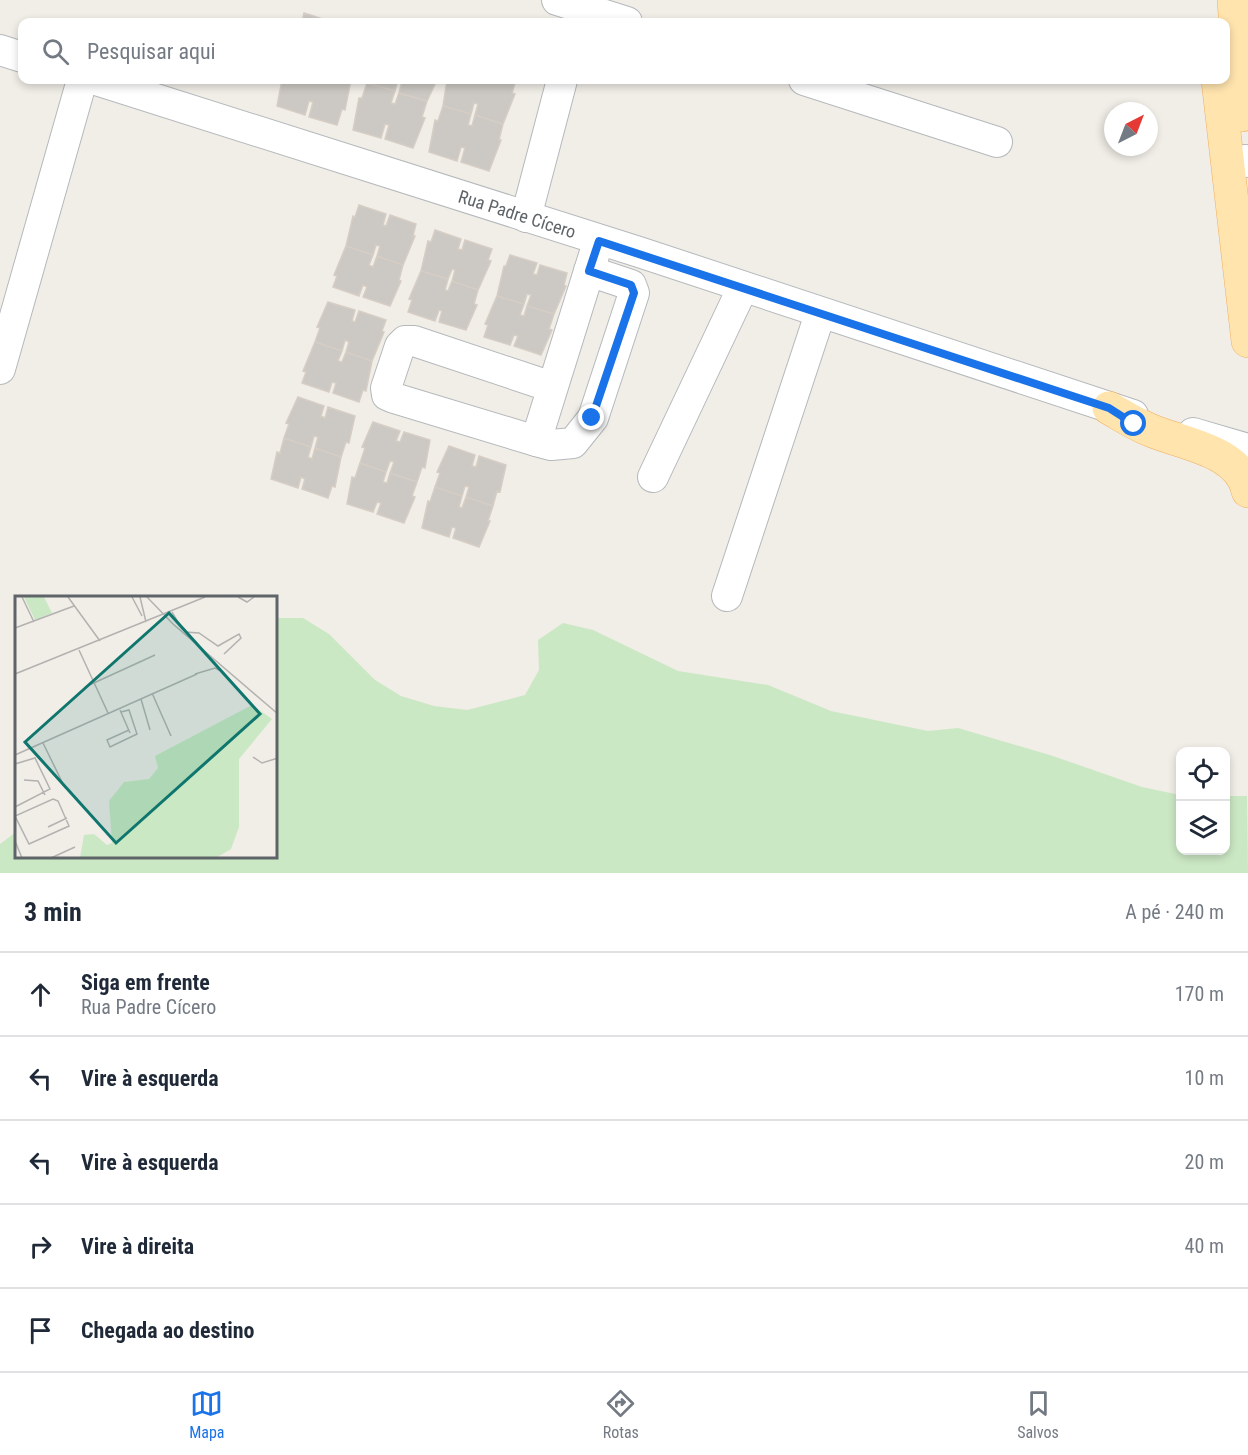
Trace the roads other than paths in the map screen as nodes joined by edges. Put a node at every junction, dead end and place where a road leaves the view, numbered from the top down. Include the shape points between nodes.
1 (1213, 0) edge
2 (1234, 0) edge
3 (1248, 5) edge
4 (575, 8) edge
5 (612, 18) edge
6 (1214, 18) edge
7 (0, 50) edge
8 (18, 56) edge
9 (81, 84) edge
10 (109, 84) edge
11 (561, 84) edge
12 (817, 84) edge
13 (1218, 84) edge
14 (998, 142) dead end
15 (1246, 154) edge
16 (526, 217) junction
17 (599, 241) junction
18 (589, 271) junction
19 (743, 287) junction
20 (820, 314) junction
21 (1248, 341) edge
22 (0, 369) edge
23 (552, 387) junction
24 (1109, 408) junction
25 (536, 441) junction
26 (1248, 449) edge
27 (653, 477) dead end
28 (1248, 491) edge
29 (727, 596) dead end

1 - 6 main road
2 - 3 street
2 - 15 main road
4 - 5 street
7 - 8 street
9 - 22 street
10 - 16 street, Rua Padre Cícero
11 - 16 street
12 - 14 street
13 - 21 main road
16 - 17 street, Rua Padre Cícero
17 - 18 street
17 - 19 street, Rua Padre Cícero
18 - 23 street
18 - 25 street via 631,285 634,293 585,431 573,443 563,446
19 - 20 street, Rua Padre Cícero
19 - 27 street
20 - 24 street, Rua Padre Cícero
20 - 29 street
23 - 25 street
23 - 25 street via 405,341 386,388 394,398
24 - 26 street, Rua Padre Cícero
24 - 28 main road via 1134,424 1205,450 1228,463 1240,471

